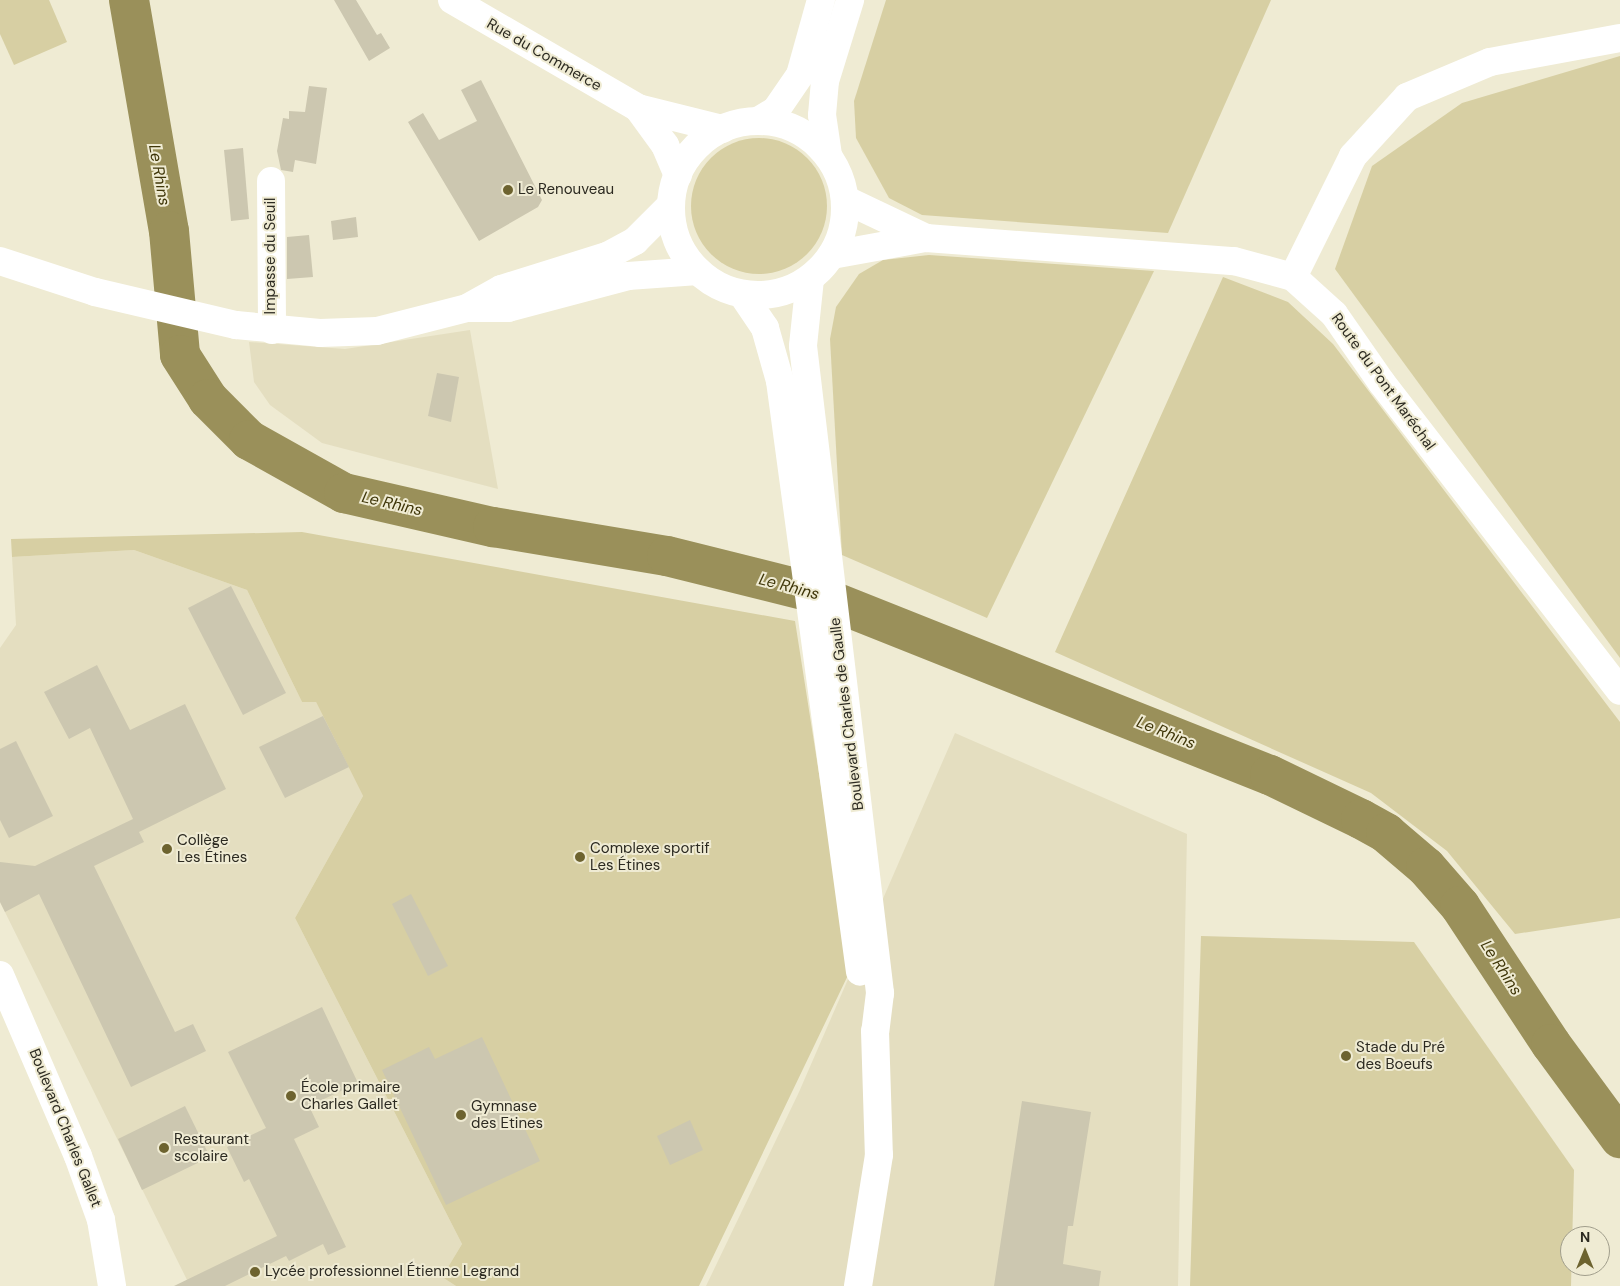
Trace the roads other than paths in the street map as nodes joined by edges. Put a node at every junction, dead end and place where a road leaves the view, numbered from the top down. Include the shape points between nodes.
1 (452, 0) edge
2 (821, 0) edge
3 (850, 0) edge
4 (1620, 38) edge
5 (638, 108) junction
6 (758, 121) junction
7 (722, 129) junction
8 (828, 155) junction
9 (678, 175) junction
10 (271, 182) dead end
11 (846, 200) junction
12 (671, 205) junction
13 (926, 238) junction
14 (832, 255) junction
15 (0, 261) edge
16 (698, 271) junction
17 (1293, 277) junction
18 (810, 279) junction
19 (742, 294) junction
20 (467, 308) junction
21 (272, 330) junction
22 (829, 659) junction
23 (1620, 691) edge
24 (0, 975) edge
25 (112, 1286) edge
26 (858, 1286) edge

1 - 5 street, Rue du Commerce
2 - 6 street via 800,75 776,110
3 - 8 street via 825,82 822,115
4 - 17 street via 1490,62 1407,97 1353,156
5 - 7 street, Rue du Commerce via 661,111
5 - 9 street, Rue du Commerce via 665,145
6 - 7 street
6 - 8 street via 784,125 808,137
7 - 9 street via 696,148
8 - 11 street via 840,176
9 - 12 street
10 - 21 street, Impasse du Seuil
11 - 13 street, Route du Pont Maréchal
11 - 14 street via 845,219
12 - 16 street via 678,241
12 - 20 street via 635,240 607,256 501,290
13 - 14 street, Route du Pont Maréchal
13 - 17 street, Route du Pont Maréchal via 1234,261
14 - 18 street
15 - 21 street via 96,292 236,325
16 - 19 street via 718,286
16 - 20 street via 628,276 508,308
17 - 23 street, Route du Pont Maréchal via 1334,314 1382,383
18 - 19 street via 778,294
18 - 22 street, Boulevard Charles de Gaulle via 803,346 825,523
19 - 22 street, Boulevard Charles de Gaulle via 755,310 772,346 797,518
20 - 21 street via 377,331
22 - 26 street, Boulevard Charles de Gaulle via 879,984 875,1031 879,1155
24 - 25 street, Boulevard Charles Gallet via 82,1165 101,1220

